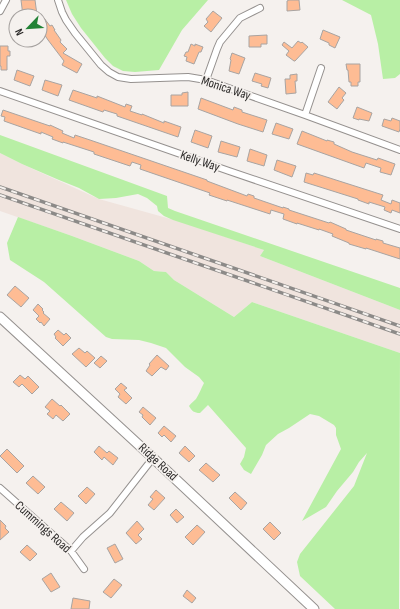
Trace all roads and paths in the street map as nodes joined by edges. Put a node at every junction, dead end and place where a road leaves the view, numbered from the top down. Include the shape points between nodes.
1 (6, 0) edge
2 (58, 0) edge
3 (260, 8) dead end
4 (0, 11) edge
5 (321, 68) dead end
6 (206, 80) junction
7 (0, 91) edge
8 (305, 115) junction
9 (400, 150) edge
10 (400, 229) edge
11 (0, 317) edge
12 (153, 458) junction
13 (0, 488) edge
14 (71, 551) junction
15 (84, 569) dead end
16 (314, 609) edge

1 - 4 street
2 - 6 street, Monica Way via 69,25 101,65 112,74 131,79 188,77
3 - 6 street via 241,17 220,42
5 - 8 street
6 - 8 street, Monica Way
7 - 10 street, Kelly Way
8 - 9 street, Monica Way
11 - 12 street, Ridge Road
12 - 14 street via 110,513
12 - 16 street, Ridge Road
13 - 14 street, Cummings Road
14 - 15 street, Cummings Road

